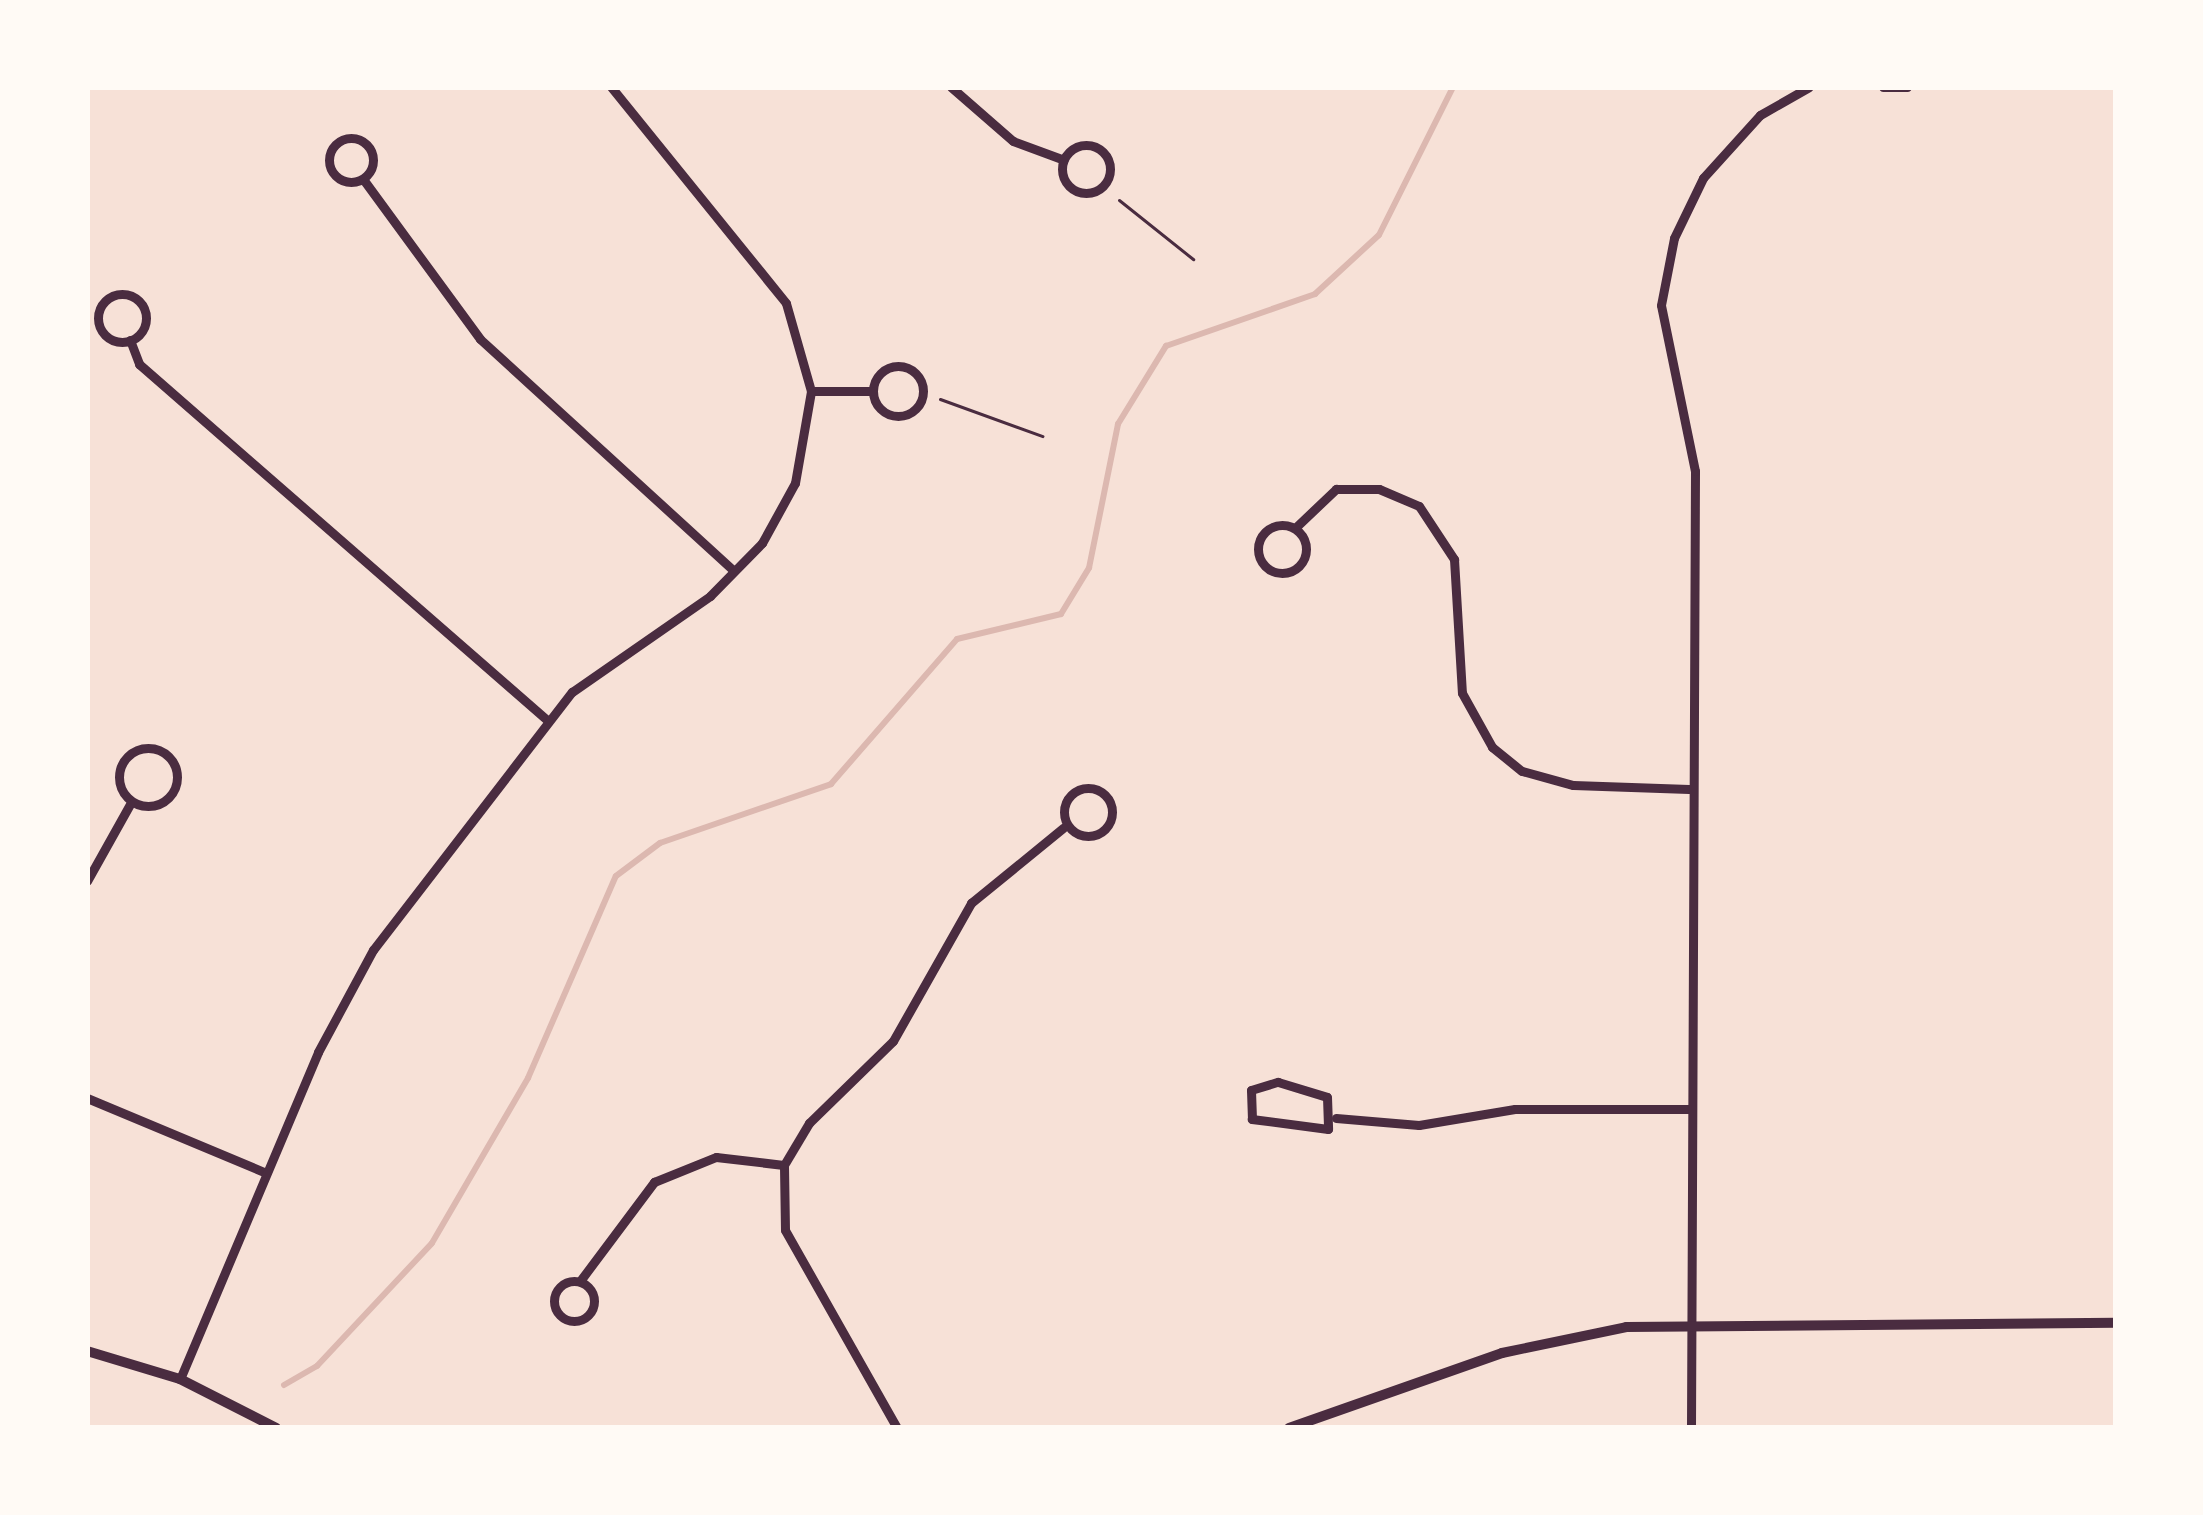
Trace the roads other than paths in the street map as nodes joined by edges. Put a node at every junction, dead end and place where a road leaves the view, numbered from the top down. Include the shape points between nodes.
1 (611, 87) edge
2 (951, 87) edge
3 (1809, 87) edge
4 (1883, 87) edge
5 (1907, 87) edge
6 (1064, 160) junction
7 (363, 179) junction
8 (130, 340) junction
9 (811, 391) junction
10 (871, 391) junction
11 (1295, 528) junction
12 (734, 572) junction
13 (547, 720) junction
14 (1689, 789) junction
15 (130, 804) junction
16 (1063, 828) junction
17 (87, 880) edge
18 (87, 1098) edge
19 (1689, 1109) junction
20 (1336, 1118) junction
21 (784, 1165) junction
22 (264, 1172) junction
23 (580, 1281) junction
24 (1692, 1323) junction
25 (2116, 1323) edge
26 (87, 1351) edge
27 (181, 1379) junction
28 (276, 1428) edge
29 (898, 1428) edge
30 (1289, 1428) edge
31 (1691, 1428) edge

1 - 9 street via 765,268
2 - 6 street via 1013,141
3 - 14 street via 1760,115 1703,178 1665,268 1662,348 1695,471
4 - 5 street
6 - 6 street via 1078,191 1108,175 1090,146
7 - 7 street via 370,147 342,140 333,172
7 - 12 street via 481,339
8 - 8 street via 144,308 111,296 99,323
8 - 13 street via 139,364
9 - 10 street
9 - 12 street via 789,497
10 - 10 street via 902,415 923,385 896,366
11 - 11 street via 1263,534 1272,571 1302,561
11 - 14 street via 1336,489 1379,489 1420,506 1454,560 1462,693 1492,747 1559,782
12 - 13 street via 588,675
13 - 22 street via 373,950
14 - 19 street
15 - 15 street via 167,796 179,771 168,754 147,747 125,760
15 - 17 street
16 - 16 street via 1103,831 1110,798 1072,795
16 - 21 street via 971,903 893,1041 808,1123
18 - 22 street
19 - 20 street via 1515,1109 1419,1125
19 - 24 street
20 - 20 street via 1305,1086 1266,1082 1247,1099 1270,1130 1318,1135
21 - 23 street via 716,1157 654,1182
21 - 29 street via 785,1230
22 - 27 street
23 - 23 street via 554,1294 566,1320 593,1307
24 - 25 street
24 - 30 street via 1562,1337
24 - 31 street
26 - 27 street
27 - 28 street

